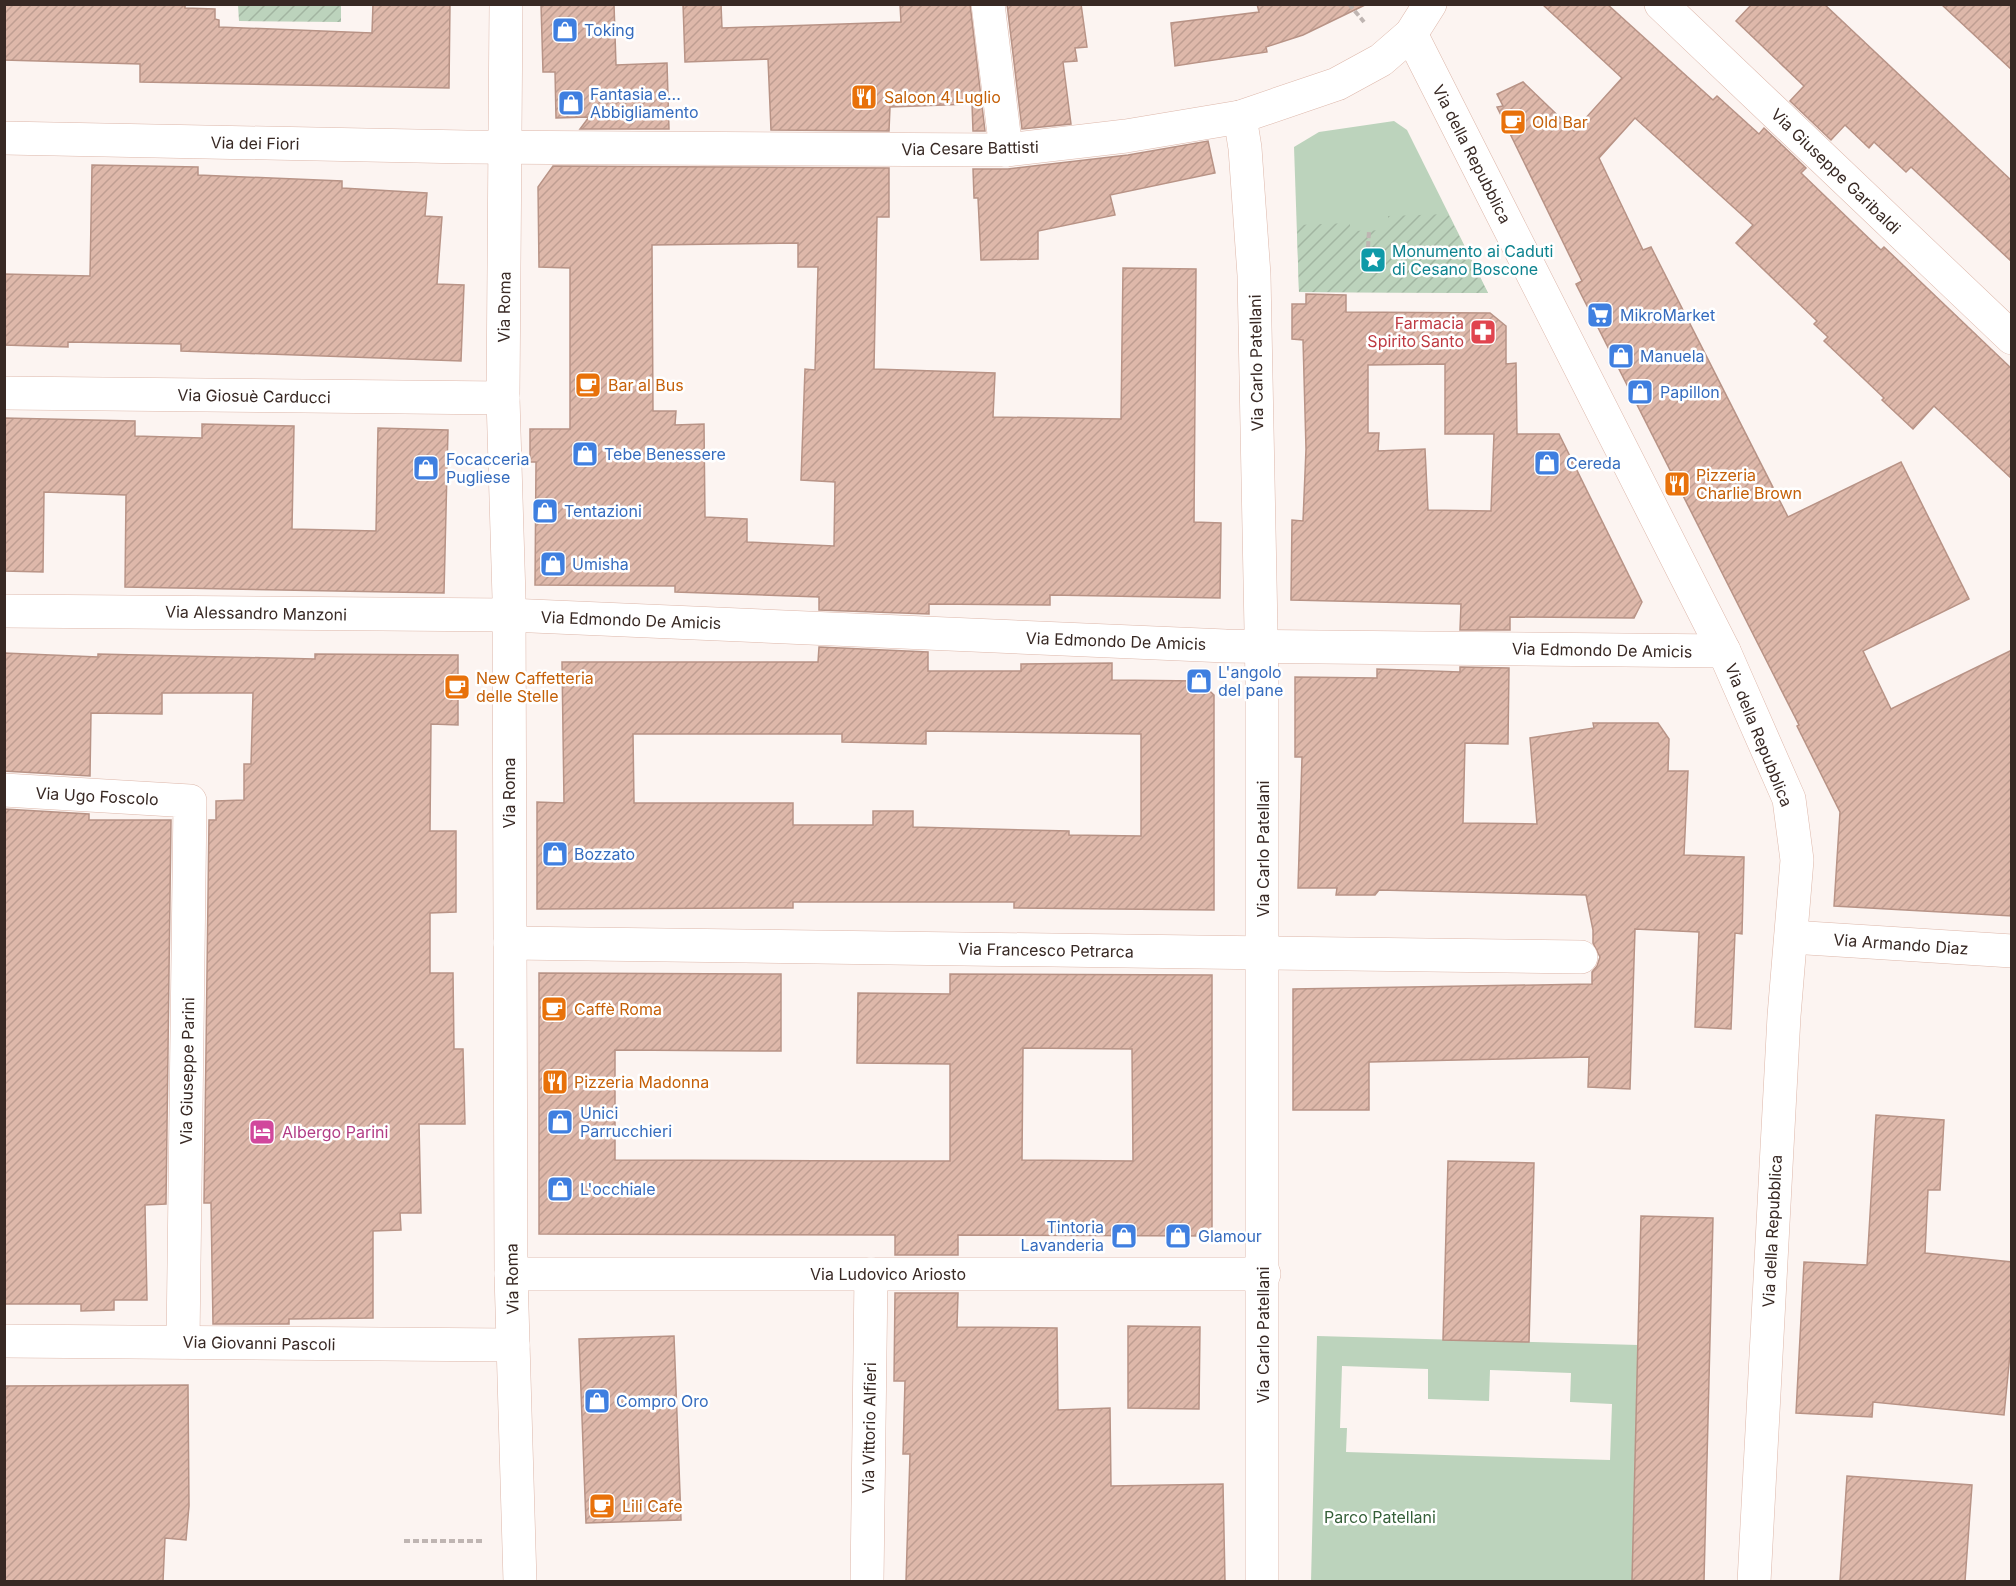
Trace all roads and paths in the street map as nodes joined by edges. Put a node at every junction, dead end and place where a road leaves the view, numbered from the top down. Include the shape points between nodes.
1 (506, 4) edge
2 (988, 4) edge
3 (1430, 4) edge
4 (1661, 4) edge
5 (1411, 34) junction
6 (1240, 117) junction
7 (4, 138) edge
8 (506, 148) junction
9 (1006, 150) junction
10 (1370, 231) dead end
11 (1368, 248) dead end
12 (2012, 338) edge
13 (4, 393) edge
14 (503, 398) junction
15 (4, 611) edge
16 (508, 615) junction
17 (1261, 647) junction
18 (1724, 651) junction
19 (4, 790) edge
20 (190, 801) joint
21 (1791, 937) junction
22 (510, 943) junction
23 (2012, 951) edge
24 (1263, 953) junction
25 (1581, 957) dead end
26 (511, 1274) junction
27 (871, 1274) junction
28 (1264, 1274) junction
29 (4, 1341) edge
30 (183, 1342) junction
31 (513, 1345) junction
32 (519, 1540) junction
33 (405, 1541) dead end
34 (520, 1581) edge
35 (867, 1581) edge
36 (1262, 1581) edge
37 (1754, 1581) edge

1 - 8 street, Via Roma
2 - 9 street
3 - 5 street, Via Cesare Battisti
4 - 12 street, Via Giuseppe Garibaldi
5 - 6 street, Via Cesare Battisti via 1381,60 1337,84
5 - 18 street, Via della Repubblica
6 - 9 street, Via Cesare Battisti
6 - 17 street, Via Carlo Patellani via 1254,275
7 - 8 street, Via dei Fiori
8 - 9 street, Via Cesare Battisti
8 - 14 street, Via Roma
10 - 11 path
13 - 14 street, Via Giosuè Carducci
14 - 16 street, Via Roma
15 - 16 street, Via Alessandro Manzoni
16 - 17 street, Via Edmondo De Amicis
16 - 22 street, Via Roma
17 - 18 street, Via Edmondo De Amicis
17 - 24 street, Via Carlo Patellani
18 - 21 street, Via della Repubblica via 1789,799 1797,860
19 - 20 street, Via Ugo Foscolo
20 - 30 street, Via Giuseppe Parini
21 - 23 street, Via Armando Diaz
21 - 37 street, Via della Repubblica
22 - 24 street, Via Francesco Petrarca
22 - 26 street, Via Roma
24 - 25 street, Via Francesco Petrarca
24 - 28 street, Via Carlo Patellani
26 - 27 street, Via Ludovico Ariosto
26 - 31 street, Via Roma
27 - 28 street, Via Ludovico Ariosto
27 - 35 street, Via Vittorio Alfieri
28 - 36 street, Via Carlo Patellani
29 - 30 street, Via Giovanni Pascoli
30 - 31 street, Via Giovanni Pascoli
31 - 32 street, Via Roma
32 - 33 path
32 - 34 street, Via Roma

